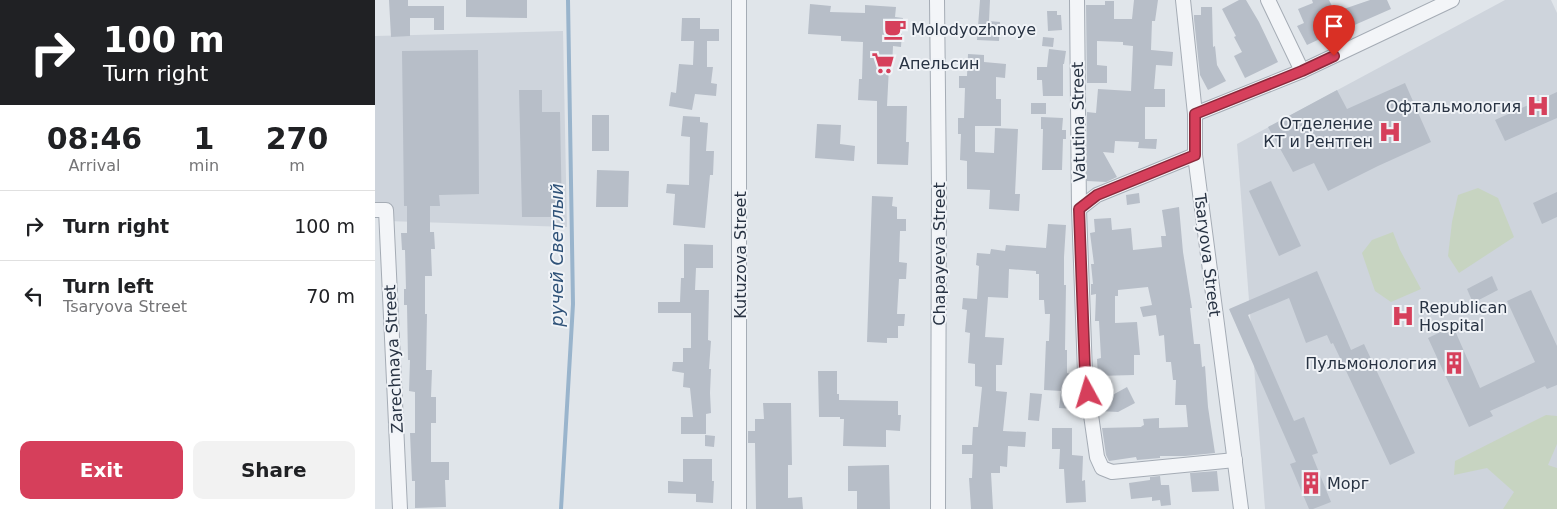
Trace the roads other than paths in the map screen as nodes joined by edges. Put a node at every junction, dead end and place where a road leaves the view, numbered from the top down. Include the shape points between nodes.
1 (739, 0) edge
2 (937, 0) edge
3 (1077, 0) edge
4 (1183, 0) edge
5 (1268, 0) edge
6 (1452, 0) edge
7 (1427, 5) edge
8 (1302, 71) junction
9 (1195, 114) junction
10 (1195, 155) junction
11 (1079, 209) junction
12 (381, 210) edge
13 (1235, 460) junction
14 (400, 509) edge
15 (739, 509) edge
16 (937, 509) edge
17 (1241, 509) edge

1 - 15 street, Kutuzova Street
2 - 16 street, Chapayeva Street
3 - 11 street, Vatutina Street
4 - 9 street, Tsaryova Street
5 - 8 street
6 - 7 street
7 - 8 street
8 - 9 street
9 - 10 street, Tsaryova Street
10 - 11 street via 1097,195
10 - 13 street, Tsaryova Street
11 - 13 street, Vatutina Street via 1085,373 1096,449 1102,468 1112,472
12 - 14 street, Zarechnaya Street
13 - 17 street, Tsaryova Street

